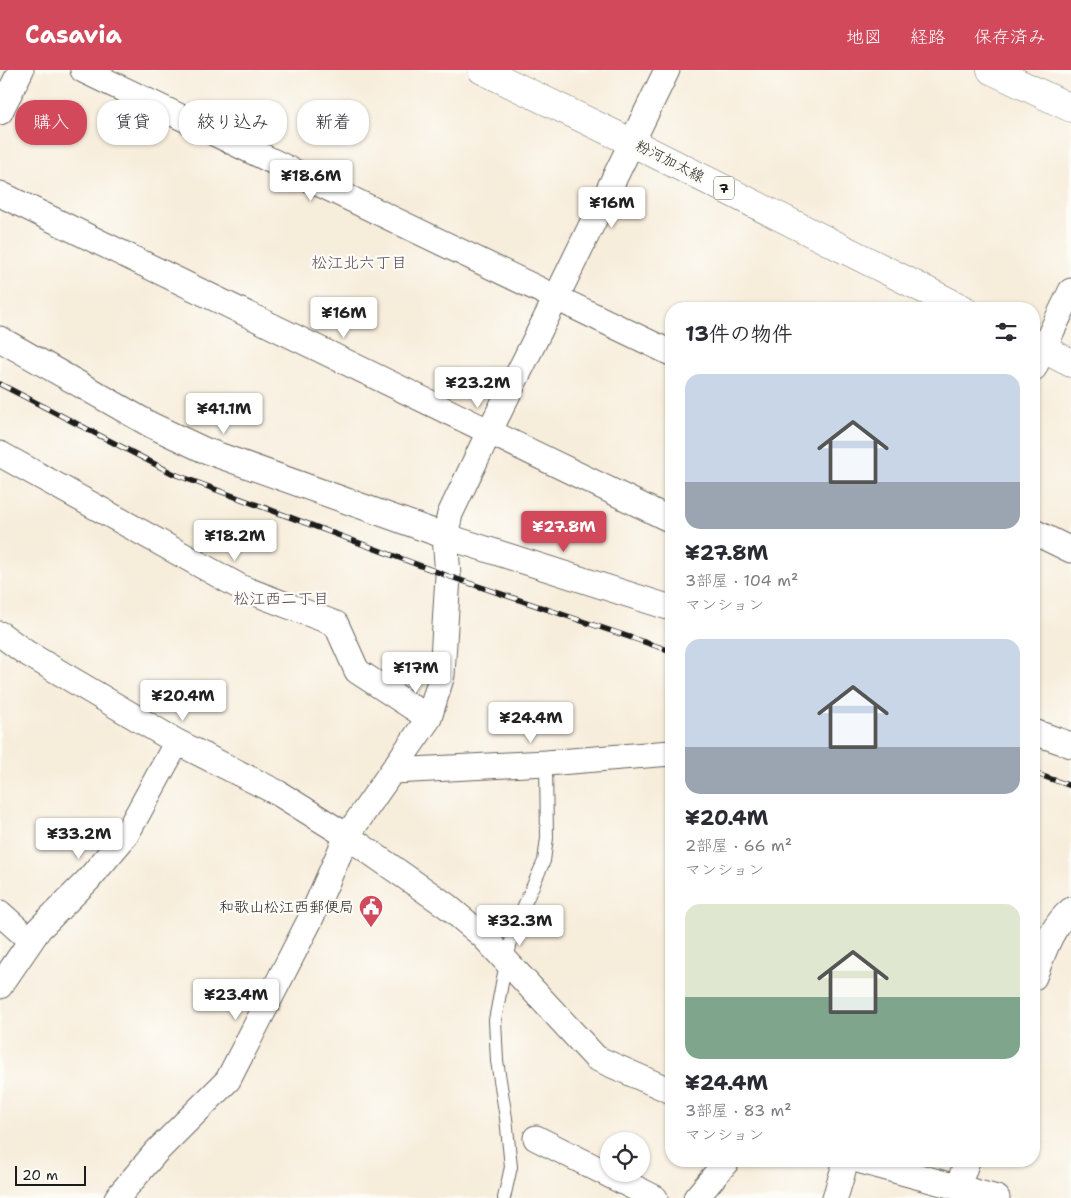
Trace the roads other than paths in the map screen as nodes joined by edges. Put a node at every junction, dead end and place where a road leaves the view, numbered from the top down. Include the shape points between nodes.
1 (21, 70) edge
2 (83, 70) edge
3 (482, 70) edge
4 (667, 70) edge
5 (991, 70) edge
6 (1071, 108) edge
7 (0, 112) edge
8 (631, 142) junction
9 (0, 194) edge
10 (1071, 291) edge
11 (556, 298) junction
12 (949, 302) edge
13 (0, 339) edge
14 (1040, 348) edge
15 (665, 349) edge
16 (1040, 355) edge
17 (1071, 363) edge
18 (489, 432) junction
19 (0, 454) edge
20 (665, 517) edge
21 (1040, 535) edge
22 (444, 536) junction
23 (1071, 550) edge
24 (665, 606) edge
25 (3, 644) edge
26 (429, 718) junction
27 (1040, 734) edge
28 (177, 742) junction
29 (1071, 745) edge
30 (665, 753) edge
31 (546, 763) junction
32 (394, 771) junction
33 (347, 836) junction
34 (1071, 910) edge
35 (0, 913) edge
36 (30, 940) junction
37 (1040, 961) edge
38 (507, 962) junction
39 (0, 986) edge
40 (665, 1087) edge
41 (536, 1138) dead end
42 (722, 1167) edge
43 (844, 1167) edge
44 (883, 1167) edge
45 (965, 1167) edge
46 (958, 1187) junction
47 (117, 1198) edge
48 (504, 1198) edge
49 (655, 1198) edge
50 (696, 1198) edge
51 (835, 1198) edge
52 (997, 1198) edge

1 - 7 street
2 - 11 street
3 - 8 main road, 粉河加太線 / 7
4 - 8 street
5 - 6 main road
8 - 11 street
8 - 12 main road, 粉河加太線 / 7
9 - 18 street
10 - 14 street
11 - 15 street
11 - 18 street
13 - 22 street via 151,425 204,450
16 - 17 main road
18 - 20 street
18 - 22 street via 450,514
19 - 26 street via 242,588 336,624 356,671
21 - 23 street
22 - 24 street
22 - 26 street via 448,576 442,675
25 - 28 street via 25,652
26 - 32 street
27 - 29 street
28 - 33 street via 278,794
28 - 36 street via 126,835
30 - 31 street
31 - 32 street
31 - 38 lane via 544,861 514,928
32 - 33 street
33 - 38 street via 448,906
33 - 47 street via 310,920 228,1080 156,1152
34 - 37 street via 1047,943
35 - 36 street
36 - 39 street
38 - 40 street via 596,1058
38 - 48 lane via 495,1020 511,1167
41 - 49 street
42 - 50 street
43 - 51 street
44 - 46 street
45 - 46 street
46 - 52 street

